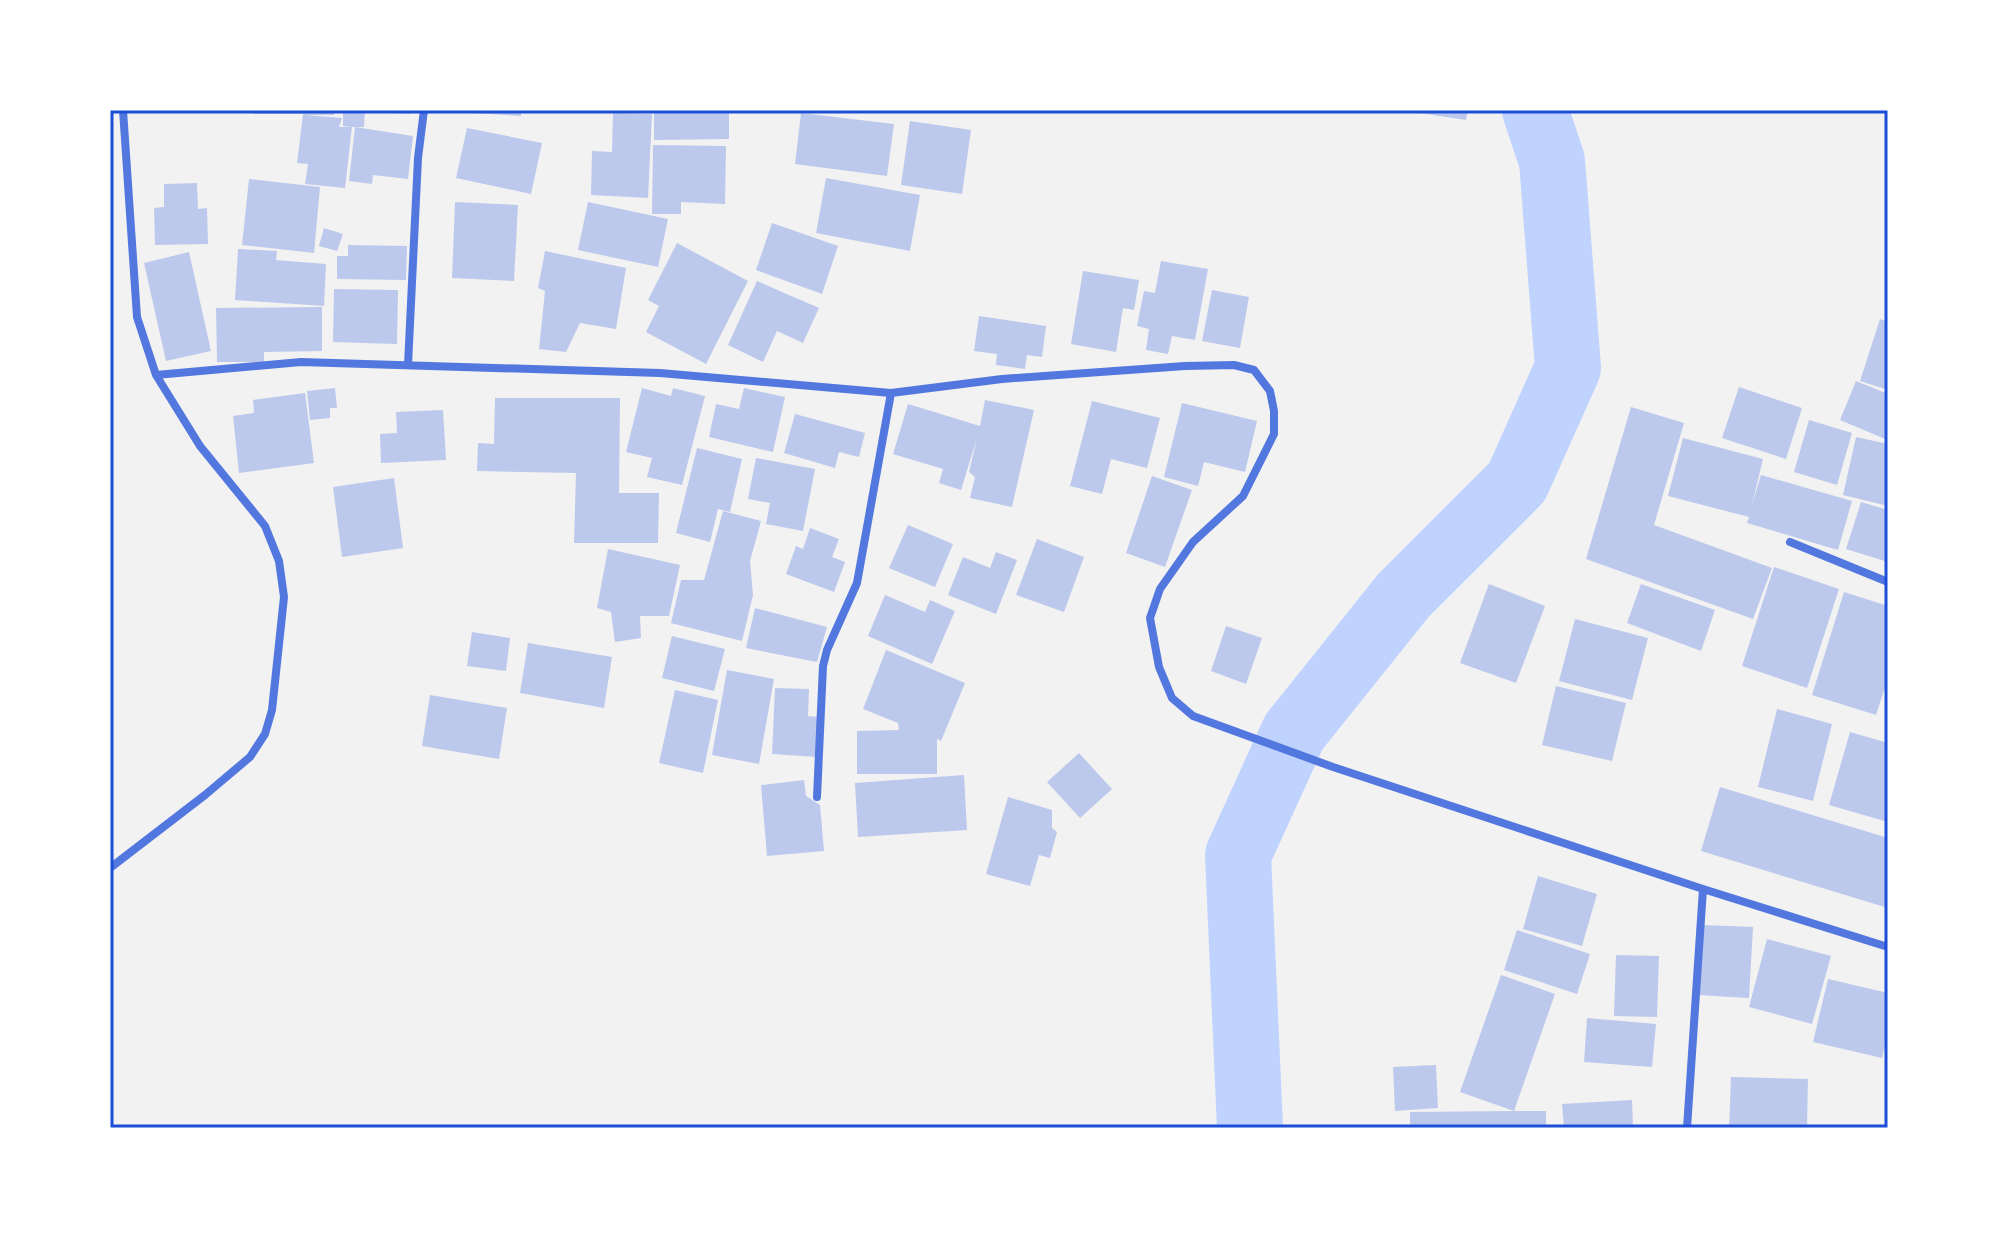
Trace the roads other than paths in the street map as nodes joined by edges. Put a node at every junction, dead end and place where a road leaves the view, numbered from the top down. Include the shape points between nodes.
1 (123, 110) edge
2 (424, 110) edge
3 (408, 365) junction
4 (156, 375) junction
5 (891, 393) junction
6 (1790, 542) dead end
7 (1888, 582) edge
8 (817, 797) dead end
9 (110, 868) edge
10 (1703, 889) junction
11 (1888, 947) edge
12 (1687, 1128) edge

1 - 4 street via 137,317
2 - 3 street
3 - 4 street via 301,362
3 - 5 street via 660,373
4 - 9 street via 200,446 265,526 279,561 284,597 265,734 239,767
5 - 8 street via 857,583 823,666
5 - 10 street via 1185,366 1254,370 1270,391 1274,434 1243,496 1193,542 1160,589 1150,618 1159,667 1172,698 1193,716 1244,735
6 - 7 street
10 - 11 street
10 - 12 street

